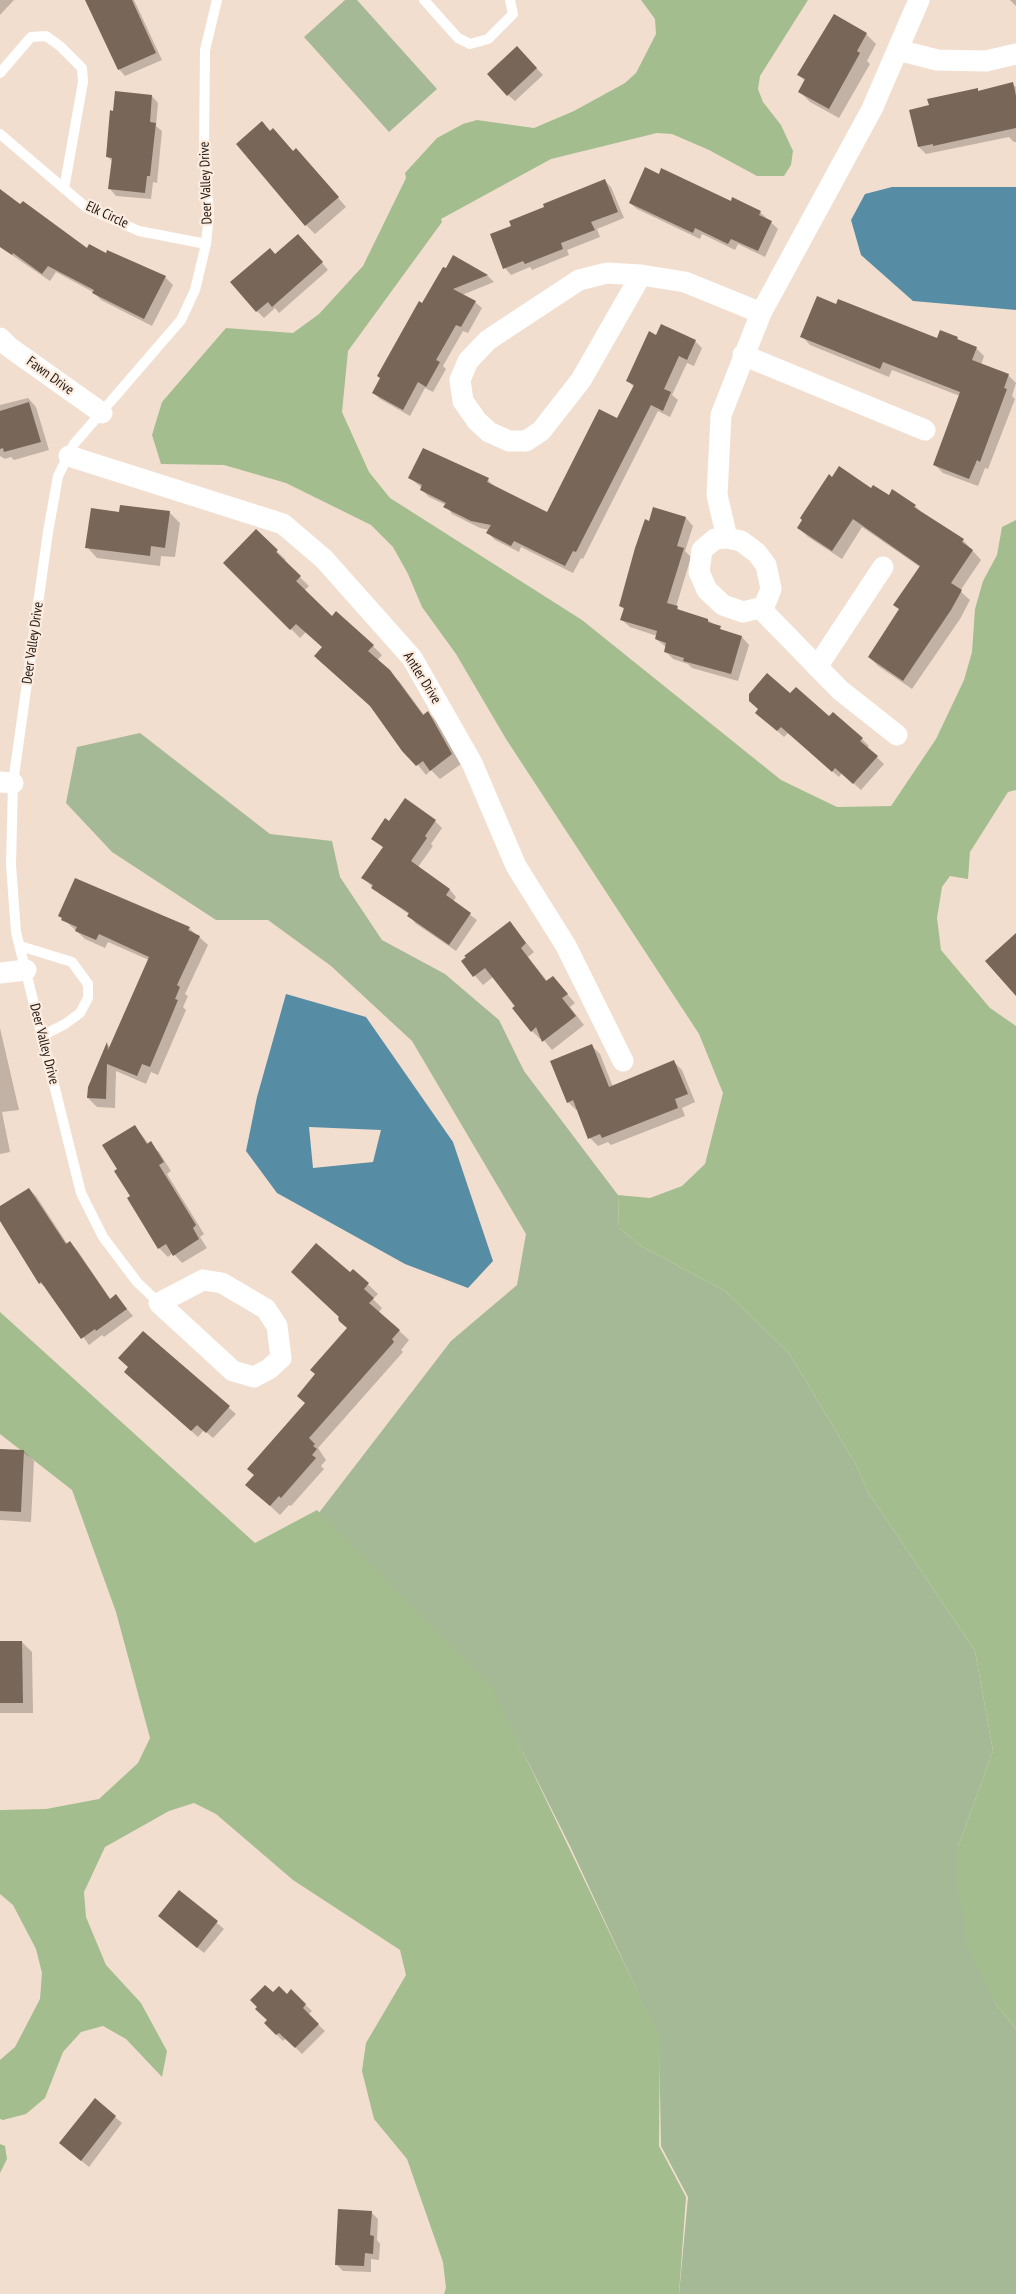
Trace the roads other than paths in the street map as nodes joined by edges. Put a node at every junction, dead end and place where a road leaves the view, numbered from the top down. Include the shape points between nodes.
1 (217, 0) edge
2 (424, 0) edge
3 (510, 0) edge
4 (919, 0) edge
5 (898, 50) junction
6 (1016, 54) edge
7 (0, 73) edge
8 (0, 134) edge
9 (64, 189) junction
10 (206, 244) junction
11 (641, 275) junction
12 (761, 313) junction
13 (0, 338) edge
14 (743, 355) junction
15 (102, 413) junction
16 (924, 430) dead end
17 (69, 456) junction
18 (727, 538) junction
19 (883, 567) dead end
20 (760, 608) junction
21 (817, 667) junction
22 (897, 734) dead end
23 (7, 782) edge
24 (20, 946) junction
25 (26, 970) junction
26 (0, 973) edge
27 (42, 1036) junction
28 (623, 1061) dead end
29 (159, 1302) junction

1 - 10 lane, Deer Valley Drive via 205,50 204,151 209,213
2 - 3 lane via 458,38 470,44 488,39 513,14
4 - 5 street
5 - 6 street via 937,60 986,61
5 - 12 street via 872,110
7 - 9 lane via 31,37 46,36 82,68 84,82
8 - 9 lane, Elk Circle
9 - 10 lane, Elk Circle via 87,208 140,230
10 - 15 lane, Deer Valley Drive via 195,290 181,320
11 - 11 street via 606,272 579,280 488,340 468,361 460,380 463,401 477,421 489,432 510,442 526,442 541,431 581,380
11 - 12 street via 685,282
12 - 14 street
13 - 15 street, Fawn Drive
14 - 16 street
14 - 18 street via 721,416 716,495
15 - 17 lane, Deer Valley Drive via 74,444
17 - 23 lane, Deer Valley Drive via 58,476
17 - 28 street, Antler Drive via 283,524 324,560 412,658 472,763 516,866 566,946
18 - 20 street via 741,541 766,565 770,590
18 - 20 street via 715,539 702,550 699,572 707,590 723,606 743,612
19 - 21 street
20 - 21 street
21 - 22 street via 840,690
23 - 24 lane, Deer Valley Drive via 10,865
24 - 25 lane, Deer Valley Drive
24 - 27 lane via 72,962 88,984 88,998 80,1013
25 - 26 street
25 - 27 lane, Deer Valley Drive
27 - 29 lane, Deer Valley Drive via 81,1193 103,1237 137,1282
29 - 29 street, Deer Valley Drive via 233,1371 254,1376 281,1358 277,1326 266,1309 222,1283 203,1280

